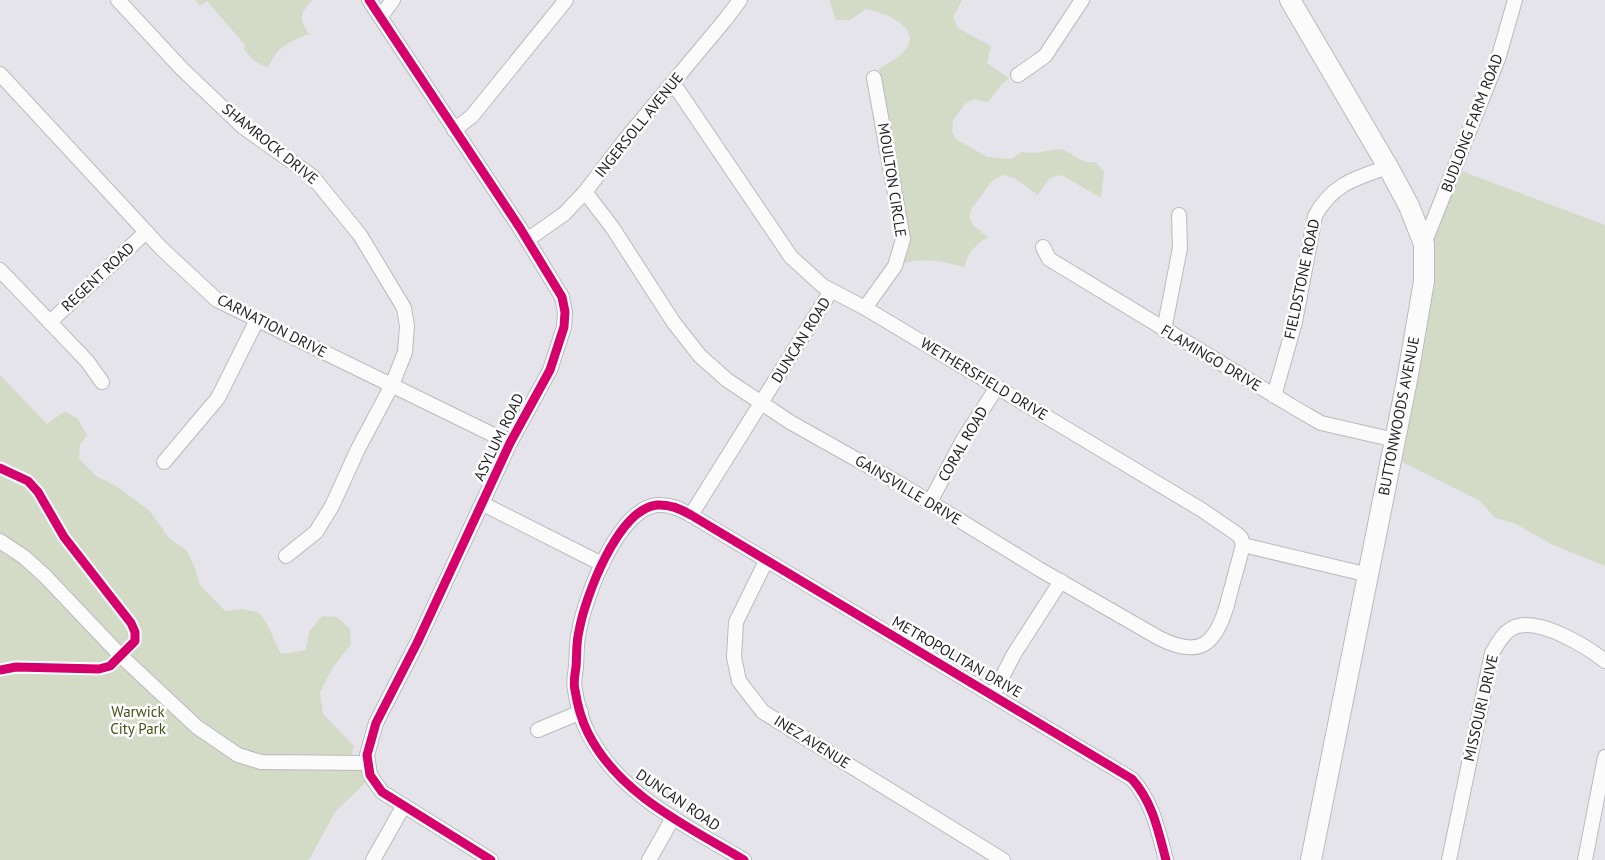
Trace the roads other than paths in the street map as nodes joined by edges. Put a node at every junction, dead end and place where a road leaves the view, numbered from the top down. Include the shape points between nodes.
1 (118, 0) edge
2 (369, 0) edge
3 (393, 0) edge
4 (566, 0) edge
5 (740, 0) edge
6 (1082, 0) edge
7 (1290, 0) edge
8 (1515, 0) edge
9 (381, 16) junction
10 (0, 74) edge
11 (1017, 75) dead end
12 (874, 78) dead end
13 (673, 83) junction
14 (454, 130) junction
15 (1388, 167) junction
16 (585, 192) junction
17 (1179, 215) dead end
18 (146, 232) junction
19 (527, 240) junction
20 (1424, 244) junction
21 (1043, 247) dead end
22 (0, 270) edge
23 (831, 291) junction
24 (865, 308) junction
25 (257, 320) junction
26 (50, 322) junction
27 (1164, 330) junction
28 (102, 382) dead end
29 (392, 385) junction
30 (997, 387) junction
31 (1274, 396) junction
32 (761, 404) junction
33 (1395, 440) junction
34 (510, 443) junction
35 (164, 462) dead end
36 (930, 502) junction
37 (483, 504) junction
38 (691, 515) junction
39 (0, 541) edge
40 (1243, 545) junction
41 (286, 556) dead end
42 (766, 561) junction
43 (602, 564) junction
44 (1368, 575) junction
45 (1061, 581) junction
46 (1605, 661) edge
47 (993, 695) junction
48 (581, 712) junction
49 (538, 730) dead end
50 (1605, 757) edge
51 (368, 763) junction
52 (403, 807) junction
53 (673, 818) junction
54 (373, 860) edge
55 (491, 860) edge
56 (649, 860) edge
57 (744, 860) edge
58 (1003, 860) edge
59 (1167, 860) edge
60 (1311, 860) edge
61 (1449, 860) edge
62 (1585, 860) edge

1 - 29 street, SHAMROCK DRIVE via 243,127 312,176 360,235 404,308 408,326 405,352
2 - 9 street, ASYLUM ROAD
3 - 9 street
4 - 14 street via 472,116
5 - 13 street, INGERSOLL AVENUE
6 - 11 street via 1045,56
7 - 15 street, BUTTONWOODS AVENUE
8 - 20 street, BUDLONG FARM ROAD via 1498,59
9 - 14 street, ASYLUM ROAD
10 - 18 street, CARNATION DRIVE
12 - 24 street, MOULTON CIRCLE via 903,239 895,266
13 - 16 street, INGERSOLL AVENUE
13 - 23 street, WETHERSFIELD DRIVE via 791,257
14 - 19 street, ASYLUM ROAD
15 - 20 street, BUTTONWOODS AVENUE
15 - 31 street, FIELDSTONE ROAD via 1348,181 1331,193 1315,216 1295,322
16 - 19 street, INGERSOLL AVENUE via 564,214
16 - 32 street, GAINSVILLE DRIVE via 693,348 721,376
17 - 27 street via 1180,248
18 - 25 street, CARNATION DRIVE via 217,300
18 - 26 street, REGENT ROAD
19 - 34 street, ASYLUM ROAD via 562,297 564,327 550,370
20 - 33 street, BUTTONWOODS AVENUE via 1424,281
21 - 27 street, FLAMINGO DRIVE via 1049,259
22 - 26 street
23 - 24 street, WETHERSFIELD DRIVE
23 - 32 street, DUNCAN ROAD
24 - 30 street, WETHERSFIELD DRIVE
25 - 29 street, CARNATION DRIVE
25 - 35 street via 218,398
26 - 28 street
27 - 31 street, FLAMINGO DRIVE
29 - 34 street, CARNATION DRIVE
29 - 41 street, SHAMROCK DRIVE via 316,532
30 - 36 street, CORAL ROAD
30 - 40 street, WETHERSFIELD DRIVE via 1202,510 1237,534
31 - 33 street, FLAMINGO DRIVE via 1321,423
32 - 36 street, GAINSVILLE DRIVE
32 - 38 street, DUNCAN ROAD
33 - 44 street, BUTTONWOODS AVENUE
34 - 37 street, ASYLUM ROAD
36 - 45 street, GAINSVILLE DRIVE
37 - 43 street
37 - 51 street, ASYLUM ROAD via 376,723
38 - 42 street, METROPOLITAN DRIVE
38 - 43 street, DUNCAN ROAD via 675,507 656,505 642,510 628,521
39 - 51 street via 45,576 120,655 213,739 261,762
40 - 44 street
40 - 45 street, GAINSVILLE DRIVE via 1221,624 1208,643 1195,648 1175,646 1159,638
42 - 47 street, METROPOLITAN DRIVE
42 - 58 street, INEZ AVENUE via 736,622 734,657 739,681 749,696 763,712
43 - 48 street, DUNCAN ROAD via 579,630 574,688
44 - 60 street, BUTTONWOODS AVENUE
45 - 47 street
46 - 61 street, MISSOURI DRIVE via 1540,626 1517,626 1503,635 1492,653
47 - 59 street, METROPOLITAN DRIVE via 1132,779 1152,808
48 - 49 street
48 - 53 street, DUNCAN ROAD via 588,733 625,784
50 - 62 street
51 - 52 street via 370,775 382,792
52 - 54 street
52 - 55 street
53 - 56 street
53 - 57 street, DUNCAN ROAD

